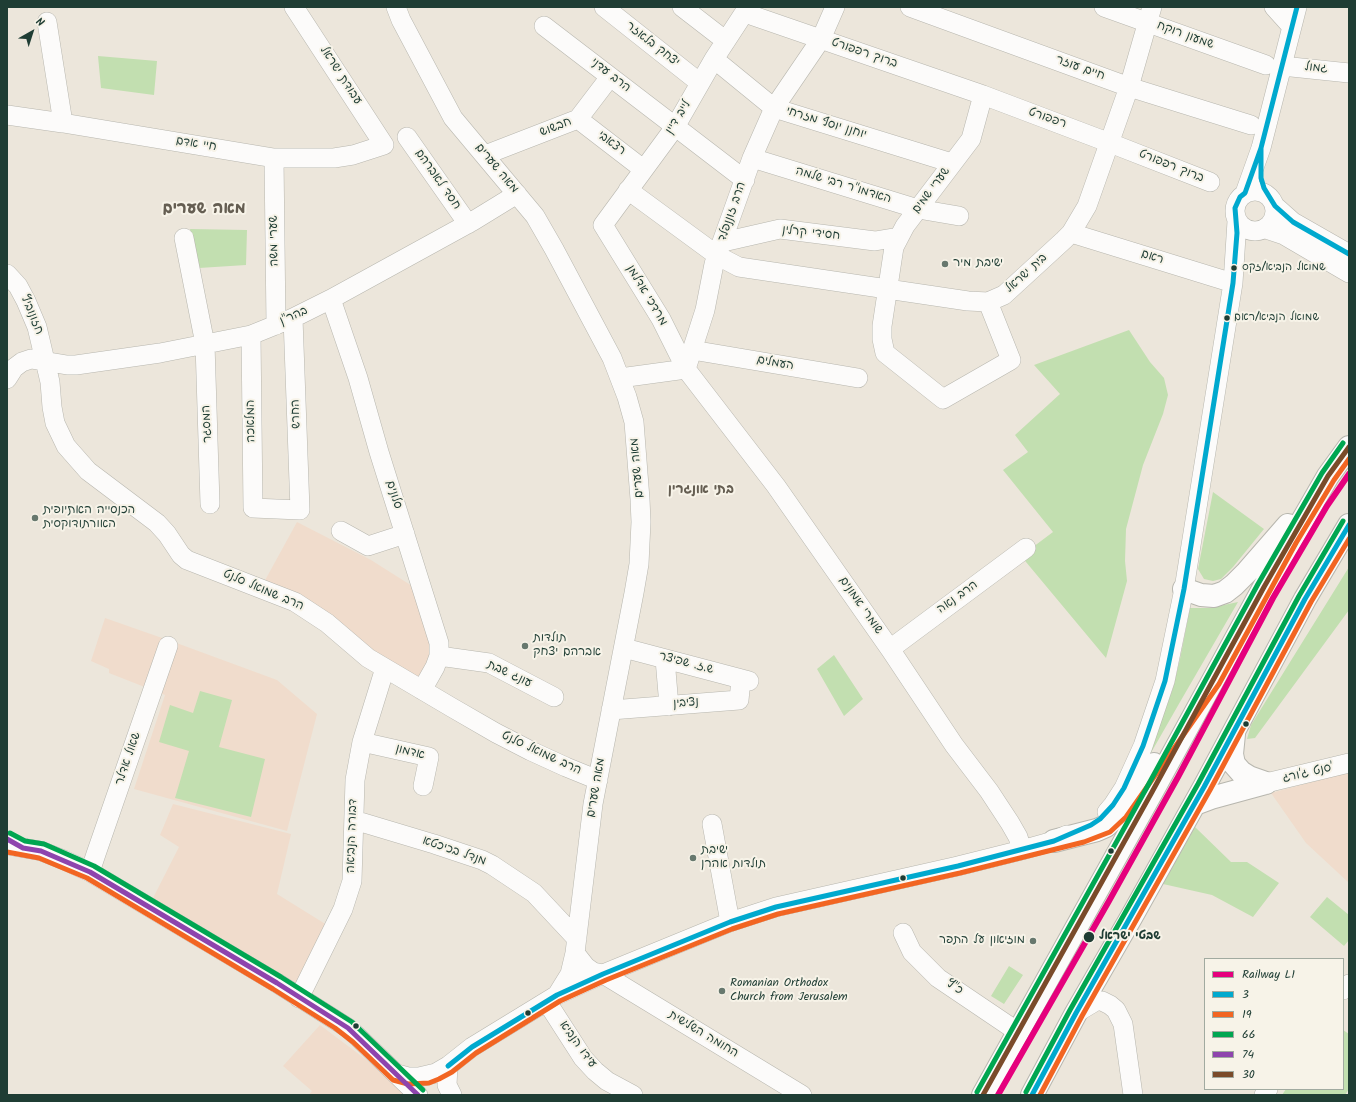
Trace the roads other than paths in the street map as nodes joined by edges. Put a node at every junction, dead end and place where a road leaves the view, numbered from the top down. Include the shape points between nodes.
1 (294, 7) edge
2 (396, 7) edge
3 (604, 7) edge
4 (682, 7) edge
5 (835, 7) edge
6 (910, 7) edge
7 (1104, 7) edge
8 (1274, 7) edge
9 (1297, 7) edge
10 (746, 10) edge
11 (1150, 15) edge
12 (47, 22) dead end
13 (544, 26) dead end
14 (1292, 27) junction
15 (821, 39) junction
16 (726, 41) junction
17 (714, 59) junction
18 (1274, 66) junction
19 (1349, 73) edge
20 (610, 76) junction
21 (700, 83) junction
22 (1129, 87) junction
23 (984, 96) junction
24 (774, 108) junction
25 (7, 115) edge
26 (578, 119) junction
27 (63, 123) junction
28 (675, 126) junction
29 (1251, 126) dead end
30 (407, 137) dead end
31 (1110, 143) junction
32 (384, 145) joint
33 (1261, 148) junction
34 (485, 155) junction
35 (274, 158) junction
36 (752, 158) junction
37 (952, 163) junction
38 (643, 169) junction
39 (745, 180) junction
40 (1210, 182) dead end
41 (628, 190) junction
42 (1245, 193) junction
43 (517, 194) junction
44 (1272, 201) junction
45 (918, 209) junction
46 (959, 216) dead end
47 (1237, 220) junction
48 (468, 224) junction
49 (603, 224) joint
50 (1263, 230) junction
51 (1071, 233) junction
52 (899, 237) junction
53 (184, 238) dead end
54 (720, 249) junction
55 (1349, 254) edge
56 (1349, 272) edge
57 (7, 274) edge
58 (1233, 282) junction
59 (888, 289) junction
60 (331, 299) junction
61 (988, 302) junction
62 (293, 318) junction
63 (276, 325) junction
64 (251, 335) junction
65 (205, 344) junction
66 (692, 350) junction
67 (46, 361) junction
68 (686, 369) junction
69 (620, 378) junction
70 (858, 378) dead end
71 (7, 379) edge
72 (1349, 447) edge
73 (1328, 476) junction
74 (210, 504) dead end
75 (253, 508) joint
76 (1349, 525) edge
77 (341, 531) dead end
78 (405, 534) junction
79 (1026, 548) dead end
80 (1184, 588) junction
81 (168, 646) dead end
82 (624, 648) junction
83 (890, 649) junction
84 (439, 656) junction
85 (665, 658) junction
86 (385, 668) junction
87 (745, 680) joint
88 (1213, 680) junction
89 (422, 690) junction
90 (554, 697) dead end
91 (668, 706) junction
92 (611, 710) junction
93 (1235, 730) junction
94 (362, 742) junction
95 (1349, 763) edge
96 (598, 780) junction
97 (1266, 784) junction
98 (422, 786) dead end
99 (1195, 804) junction
100 (354, 820) junction
101 (712, 824) dead end
102 (1054, 841) junction
103 (11, 845) edge
104 (1022, 850) junction
105 (90, 872) junction
106 (730, 922) junction
107 (903, 933) dead end
108 (576, 946) junction
109 (603, 974) junction
110 (300, 998) junction
111 (552, 999) junction
112 (1076, 1013) junction
113 (1018, 1032) junction
114 (448, 1066) junction
115 (397, 1074) junction
116 (417, 1095) edge
117 (452, 1095) edge
118 (633, 1095) edge
119 (802, 1095) edge
120 (983, 1095) edge
121 (1032, 1095) edge
122 (1133, 1095) edge

1 - 32 street, עבודת ישראל
2 - 34 street, מאה שערים via 453,118
3 - 21 street, יצחק בלאזר
4 - 16 street
5 - 15 street, הרב זוננפלד
6 - 22 street, חיים עוזר
7 - 11 street, שמעון רוקח
8 - 14 street
9 - 14 street
10 - 15 street, ברוך רפפורט
10 - 16 street, לייב דיין
11 - 18 street, שמעון רוקח
11 - 22 street, בית ישראל
12 - 27 street
13 - 20 street, הרב עדני
14 - 18 street
15 - 23 street, ברוך רפפורט
15 - 24 street, הרב זוננפלד
16 - 17 street, לייב דיין
17 - 21 street, לייב דיין
17 - 24 street, יוחנן יוסף מזרחי
18 - 19 street, גמול
18 - 33 street
20 - 26 street, חבשוש
20 - 28 street, הרב עדני
21 - 28 street, לייב דיין
22 - 29 street, חיים עוזר
22 - 31 street, בית ישראל
23 - 31 street, רפפורט
23 - 37 street, שערי שמים via 971,139
24 - 36 street, הרב זוננפלד
24 - 37 street, יוחנן יוסף מזרחי
25 - 27 street, חיי אדם
26 - 34 street, חבשוש
26 - 38 street, רצאבי
27 - 35 street, חיי אדם
28 - 38 street, לייב דיין
28 - 39 street, הרב עדני
30 - 48 street, חסד לאברהם
31 - 40 street, ברוך רפפורט
31 - 51 street, בית ישראל via 1087,206
32 - 35 street, חיי אדם via 334,158
33 - 42 street
33 - 44 street via 1261,178
34 - 43 street, מאה שערים
35 - 63 street, שערי משה
36 - 39 street, הרב זוננפלד
36 - 45 street, האדמו"ר רבי שלמה
37 - 45 street, שערי שמים
38 - 41 street, לייב דיין
39 - 54 street, הרב זוננפלד
41 - 49 street, לייב דיין
41 - 54 street
42 - 44 street via 1260,191
42 - 47 street via 1237,202
43 - 48 street, בהר"ן
43 - 69 street, מאה שערים via 535,216 554,249
44 - 50 street via 1276,213 1271,225
44 - 55 street via 1293,222
45 - 46 street, האדמו"ר רבי שלמה
45 - 52 street, שערי שמים
47 - 50 street via 1247,230
47 - 58 street
48 - 60 street, בהר"ן
49 - 68 street, מרדכי אדלמן via 661,319
50 - 56 street via 1284,235
50 - 58 street via 1250,244
51 - 58 street, ראם
51 - 61 street, בית ישראל via 1004,295
52 - 54 street, חסידי קרלין via 874,241 780,229
52 - 59 street, שערי שמים via 894,247
53 - 65 street, המסגר
54 - 59 street, בית ישראל via 738,267
54 - 66 street, הרב זוננפלד
57 - 67 street, חזונוביץ via 26,300 37,327
58 - 80 street
59 - 61 street, בית ישראל
59 - 61 street, שערי שמים via 882,326 885,353 942,399 1011,360
60 - 62 street, בהר"ן
60 - 78 street, סלונים via 358,378
62 - 63 street, בהר"ן
62 - 75 street, החרש via 300,510
63 - 64 street, בהר"ן
64 - 65 street, בהר"ן
64 - 75 street, המלאכה
65 - 67 street, בהר"ן via 76,365
65 - 74 street, המסגר
66 - 68 street, הרב זוננפלד
66 - 70 street, העמלים
67 - 71 street, בהר"ן via 31,359 22,362 14,368
67 - 86 street, הרב שמואל סלנט via 58,430 66,446 88,471 157,523 187,560 295,602 327,622 368,658
68 - 69 street
68 - 83 street, שומרי אמונים via 776,486
69 - 82 street, מאה שערים via 634,422 641,522 638,572
72 - 73 highway
73 - 80 highway via 1234,586 1214,596 1201,595
73 - 88 highway
76 - 93 highway via 1305,599
77 - 78 street via 368,546
78 - 84 street, סלונים via 439,643
79 - 83 street, הרב נאה
80 - 102 street via 1164,681 1143,746 1124,788 1113,805 1091,825
81 - 105 street, שאול אדלר
82 - 85 street, ש.ז. שפיצר
82 - 92 street, מאה שערים
83 - 104 street, שומרי אמונים via 954,745 1010,822
84 - 89 street, סלונים
84 - 90 street, עונג שבת via 489,663
85 - 87 street, ש.ז. שפיצר
85 - 91 street
86 - 89 street, הרב שמואל סלנט
86 - 94 street, דבורה הנביאה
87 - 91 street, נציבין via 738,700
88 - 102 highway via 1120,813 1106,826 1097,830
88 - 113 highway
89 - 96 street, הרב שמואל סלנט via 496,733
91 - 92 street, נציבין
92 - 96 street, מאה שערים
93 - 97 highway via 1232,754 1234,764 1249,777
93 - 99 highway
94 - 98 street, אדמון via 429,757
94 - 100 street, דבורה הנביאה via 355,780
95 - 97 street, סנט ג'ורג'
96 - 108 street, מאה שערים
97 - 99 highway
99 - 112 highway
100 - 108 street, מנדל בכיכטא via 492,865 534,893
100 - 110 street, דבורה הנביאה via 352,881 348,896
101 - 106 street
102 - 104 street
103 - 105 street via 41,851
104 - 106 street via 776,907
105 - 110 street
106 - 109 street
107 - 113 street, כ"ץ via 912,952 938,978
108 - 109 street via 586,967
108 - 111 street, מאה שערים via 567,982
109 - 111 street
109 - 119 street, החומה השלישית
110 - 115 street via 348,1028
110 - 116 street
111 - 114 street via 472,1047
111 - 118 street, עידו הנביא via 583,1058 607,1081
112 - 121 highway
112 - 122 street via 1096,1001 1102,1001 1116,1010 1123,1024
113 - 120 highway
114 - 115 street via 427,1076
114 - 117 street via 447,1085
115 - 116 street

